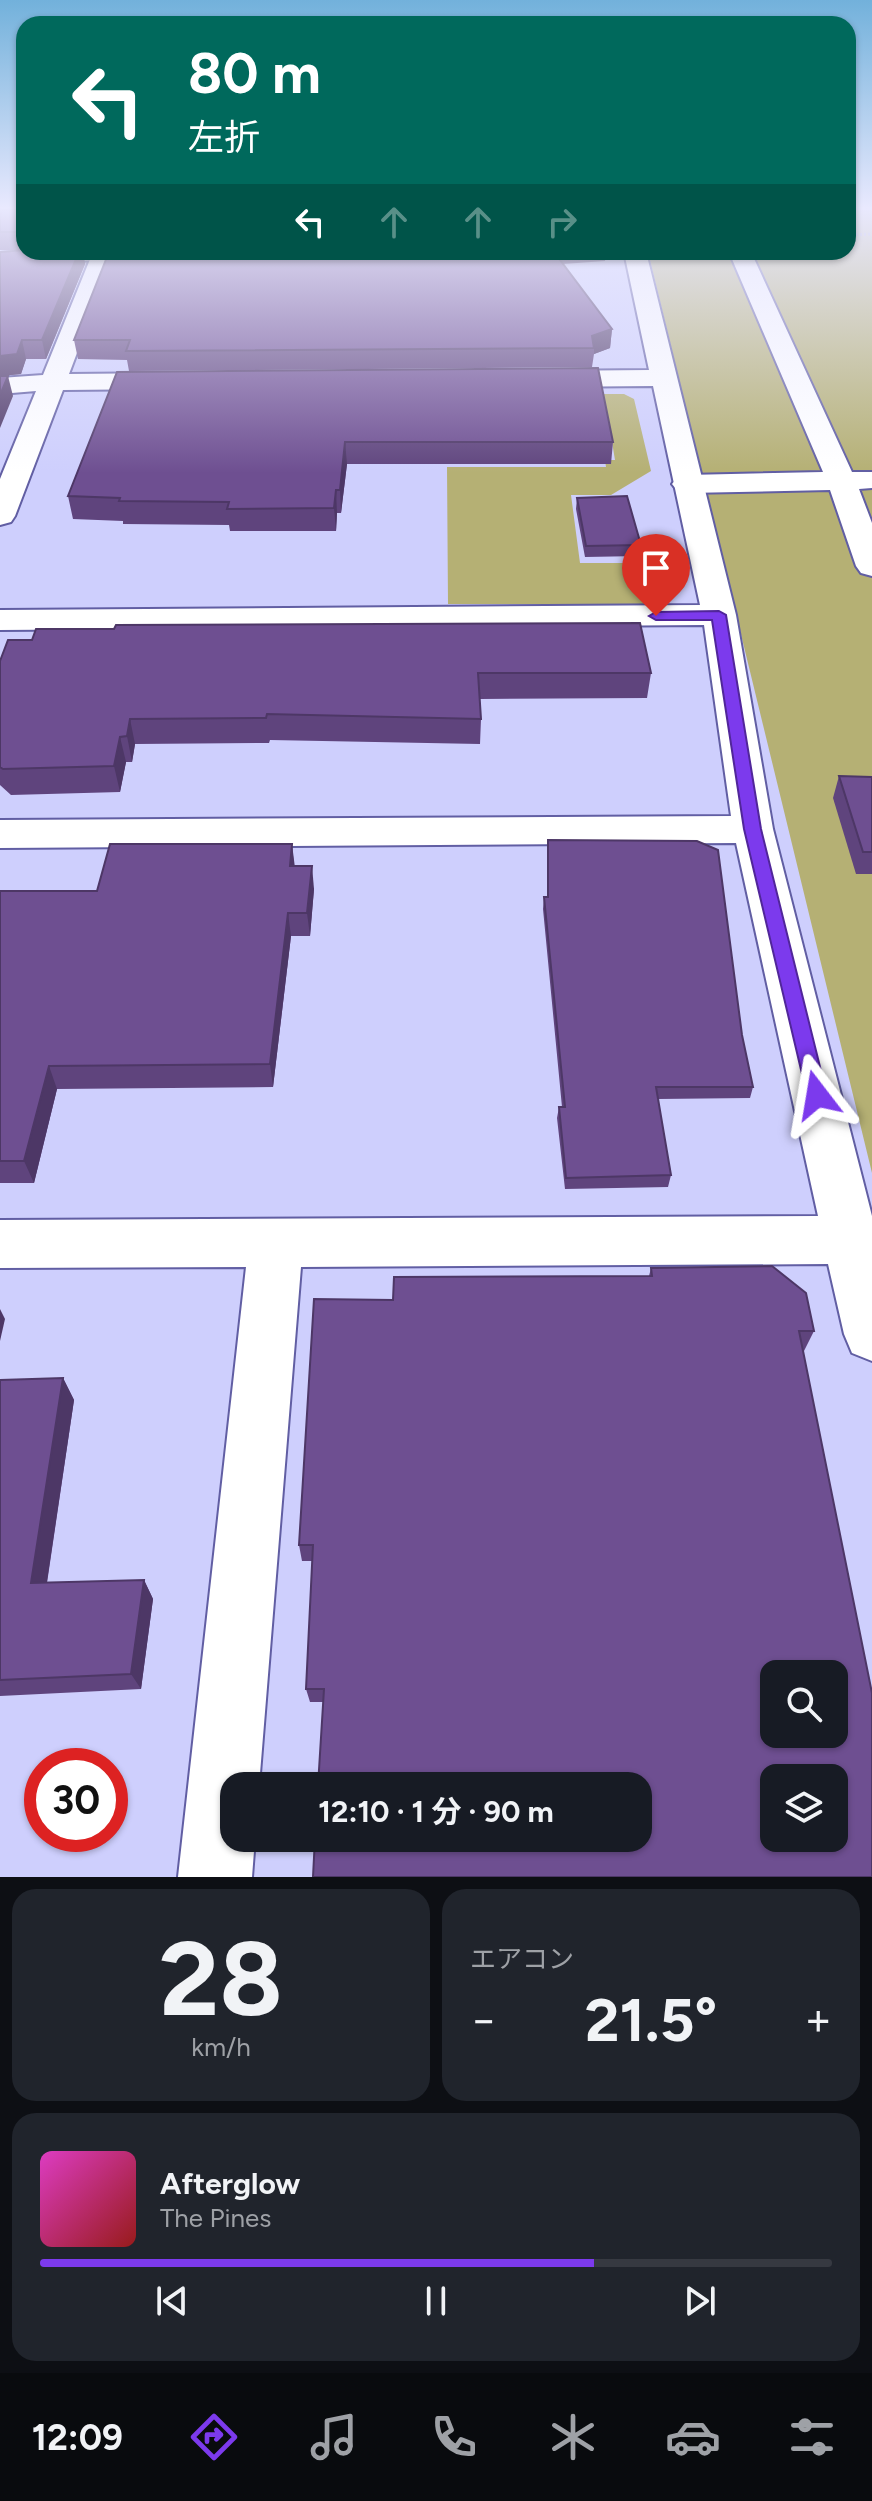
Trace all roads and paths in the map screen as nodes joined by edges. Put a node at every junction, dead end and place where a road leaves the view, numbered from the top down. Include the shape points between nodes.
1 (87, 298) edge
2 (645, 298) edge
3 (760, 298) edge
4 (663, 378) junction
5 (522, 379) edge
6 (194, 381) edge
7 (53, 382) junction
8 (0, 386) edge
9 (872, 480) edge
10 (842, 482) junction
11 (687, 484) junction
12 (0, 516) edge
13 (872, 566) edge
14 (719, 615) junction
15 (0, 620) edge
16 (753, 829) junction
17 (0, 834) edge
18 (276, 1241) junction
19 (862, 1241) edge
20 (0, 1244) edge
21 (872, 1334) edge
22 (215, 1877) edge

1 - 7 street
2 - 4 street
3 - 10 street
4 - 5 street
4 - 11 street
6 - 7 street
7 - 8 street
7 - 12 street
9 - 10 street
10 - 11 street
10 - 13 street
11 - 14 street
14 - 15 street
14 - 16 street
16 - 17 street
16 - 19 street
18 - 19 street
18 - 20 street
18 - 22 street
19 - 21 street

